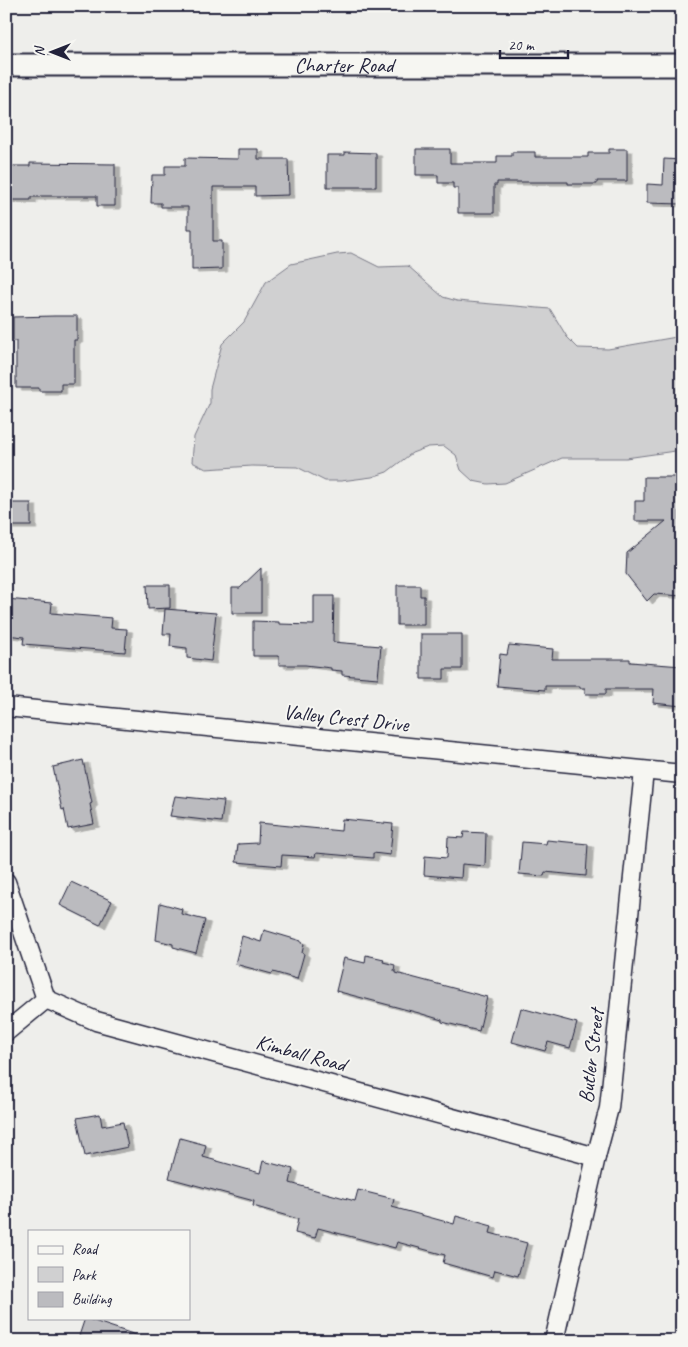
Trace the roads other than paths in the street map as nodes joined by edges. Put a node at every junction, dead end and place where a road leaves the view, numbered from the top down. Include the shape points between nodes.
1 (6, 65) edge
2 (682, 65) edge
3 (6, 707) edge
4 (644, 771) junction
5 (682, 774) edge
6 (6, 882) edge
7 (46, 999) junction
8 (6, 1032) edge
9 (596, 1157) junction
10 (554, 1341) edge

1 - 2 street, Charter Road
3 - 4 street, Valley Crest Drive
4 - 5 street, Valley Crest Drive
4 - 9 street, Butler Street via 609,1108
6 - 7 street
7 - 8 street
7 - 9 street, Kimball Road via 96,1021
9 - 10 street, Butler Street

